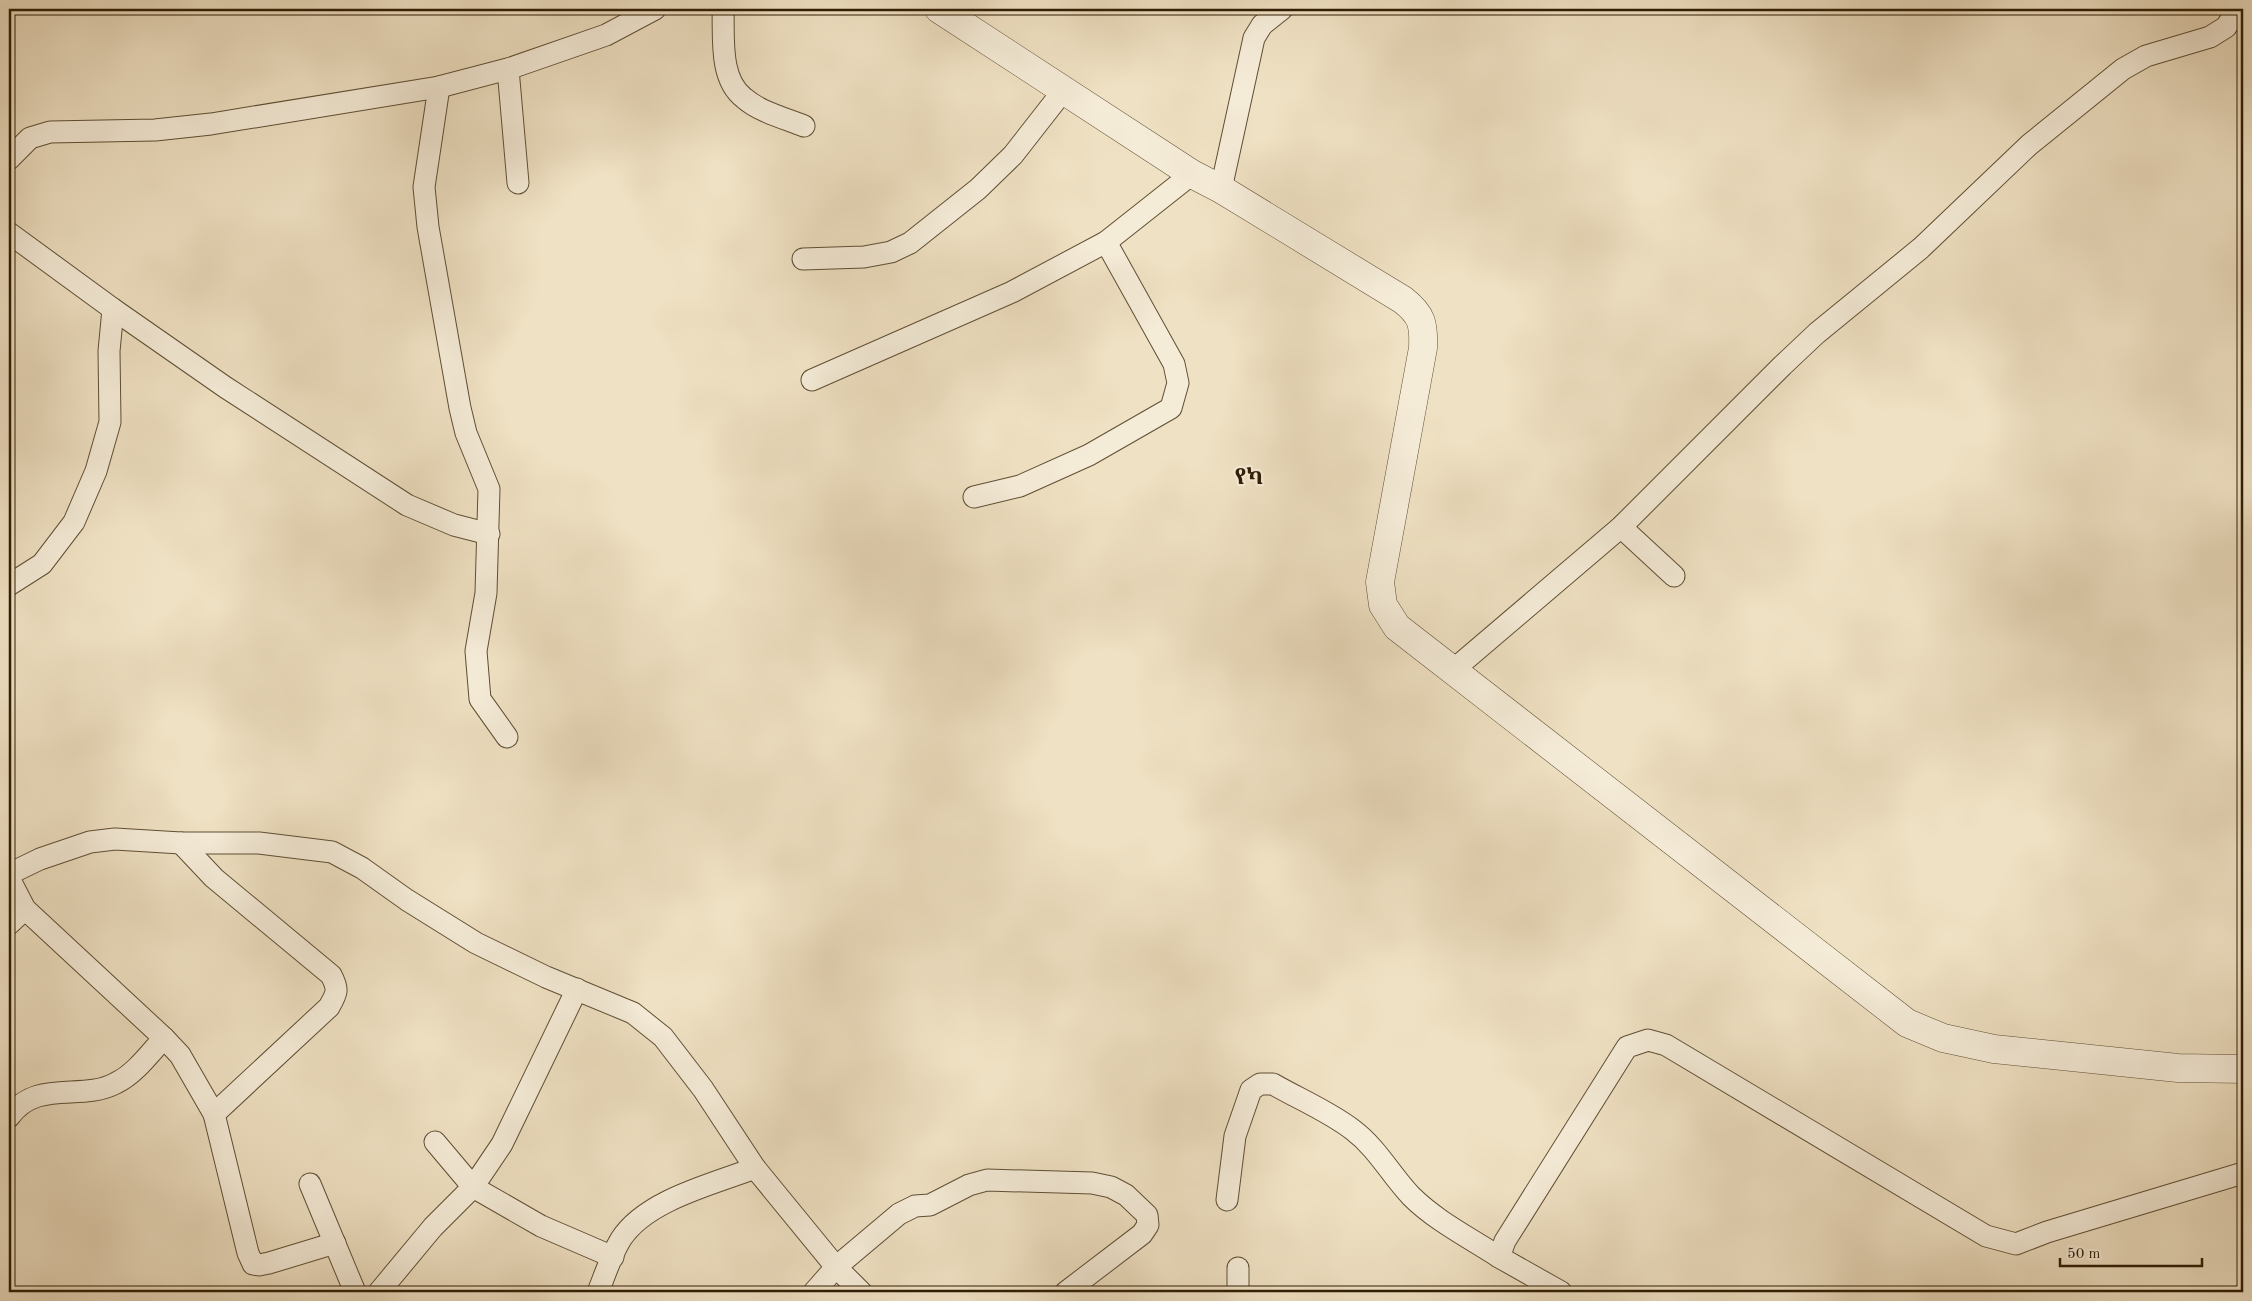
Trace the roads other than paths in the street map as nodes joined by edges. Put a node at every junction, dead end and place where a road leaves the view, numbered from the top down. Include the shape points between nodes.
1 (655, 9) edge
2 (723, 9) edge
3 (939, 9) edge
4 (1282, 9) edge
5 (2238, 9) edge
6 (508, 70) junction
7 (440, 86) junction
8 (1063, 92) junction
9 (804, 126) dead end
10 (9, 159) edge
11 (1192, 174) junction
12 (518, 183) dead end
13 (1222, 189) junction
14 (9, 233) edge
15 (1106, 242) junction
16 (803, 260) dead end
17 (113, 310) junction
18 (812, 380) dead end
19 (974, 497) dead end
20 (1621, 527) junction
21 (489, 534) junction
22 (1674, 576) dead end
23 (9, 585) edge
24 (1452, 671) junction
25 (507, 737) dead end
26 (181, 843) junction
27 (9, 876) edge
28 (25, 909) junction
29 (9, 924) edge
30 (577, 988) junction
31 (164, 1038) junction
32 (2243, 1069) edge
33 (214, 1114) junction
34 (9, 1118) edge
35 (435, 1142) dead end
36 (755, 1168) junction
37 (2243, 1172) edge
38 (310, 1184) dead end
39 (473, 1187) junction
40 (1227, 1200) dead end
41 (334, 1243) junction
42 (1500, 1256) junction
43 (612, 1257) junction
44 (836, 1267) junction
45 (1238, 1268) dead end
46 (355, 1292) edge
47 (379, 1292) edge
48 (598, 1292) edge
49 (814, 1292) edge
50 (861, 1292) edge
51 (1066, 1292) edge
52 (1238, 1292) edge
53 (1561, 1292) edge

1 - 6 street via 606,35
2 - 9 street via 724,56 732,84 742,98 759,108
3 - 8 street
4 - 13 street via 1262,25 1254,38
5 - 20 street via 2226,27 2210,37 2146,56 2123,69 2029,145 1921,248 1782,365
6 - 7 street
6 - 12 street
7 - 10 street via 212,124 154,130 50,132 30,138
7 - 21 street via 424,187 428,227 460,408 466,433 489,489
8 - 11 street
8 - 16 street via 1013,155 978,189 910,243 891,252 864,257
11 - 13 street
11 - 15 street
13 - 24 street via 1417,311 1424,329 1423,348 1380,582 1383,605 1397,627
14 - 17 street
15 - 18 street via 1012,292
15 - 19 street via 1174,364 1178,383 1171,408 1089,456 1020,486
17 - 21 street via 407,505 454,525
17 - 23 street via 109,352 110,422 96,471 74,522 42,564
20 - 22 street
20 - 24 street
21 - 25 street via 486,592 476,651 480,699
24 - 32 street via 1907,1023 1943,1038 1994,1049 2178,1068
26 - 27 street via 90,842 40,859
26 - 30 street via 260,844 332,852 362,868 476,943 546,977
26 - 33 street via 214,878 331,975 337,986 329,1007
27 - 28 street
28 - 29 street
28 - 31 street
30 - 36 street via 634,1014 663,1037
30 - 39 street via 502,1144
31 - 33 street via 180,1055
31 - 34 street via 116,1084 32,1096
33 - 41 street via 253,1264 269,1263
35 - 39 street
36 - 43 street via 655,1208 638,1220 621,1239
36 - 44 street
37 - 42 street via 2016,1244 1986,1236 1666,1046 1648,1040 1627,1047 1505,1241
38 - 41 street
39 - 43 street via 542,1226
39 - 47 street via 433,1227
40 - 42 street via 1235,1136 1252,1090 1260,1084 1273,1084 1352,1129 1372,1146 1412,1197
41 - 46 street
42 - 53 street
43 - 48 street
44 - 49 street
44 - 50 street
44 - 51 street via 899,1214 916,1206 930,1205 969,1185 987,1180 1111,1186 1126,1194 1147,1215 1148,1225 1142,1234
45 - 52 street

